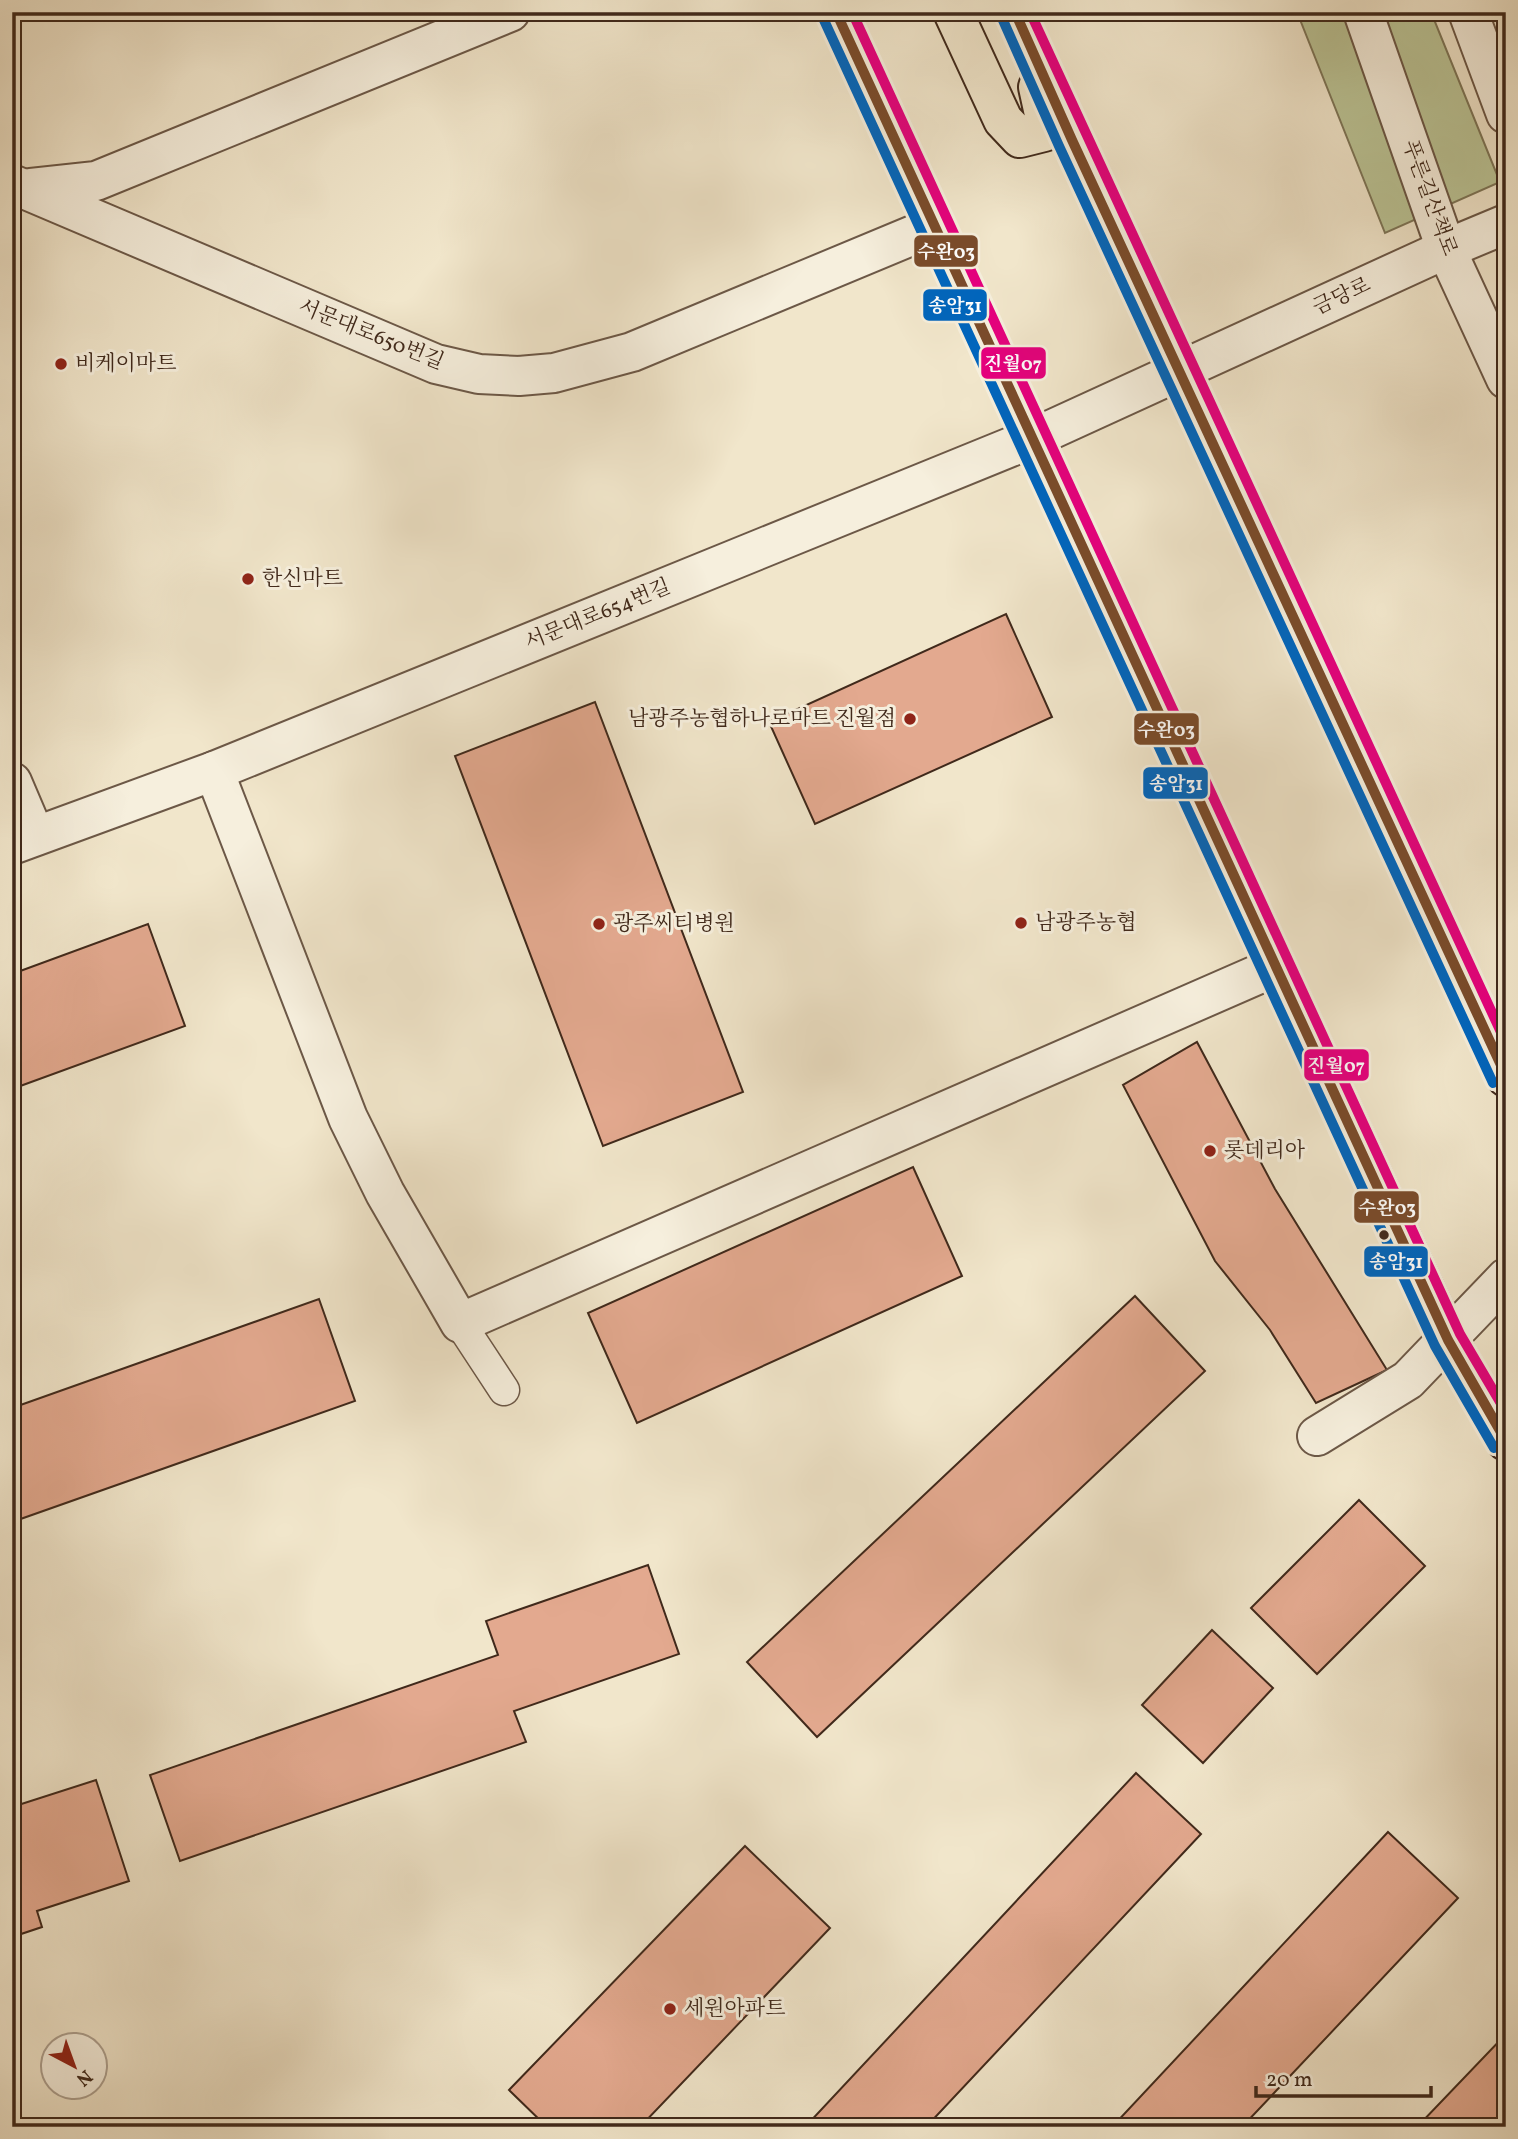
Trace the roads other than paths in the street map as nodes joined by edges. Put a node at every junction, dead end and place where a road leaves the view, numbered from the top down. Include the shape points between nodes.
1 (510, 12) edge
2 (836, 12) edge
3 (953, 12) edge
4 (1363, 12) edge
5 (1468, 12) edge
6 (1016, 16) edge
7 (1506, 114) edge
8 (19, 186) edge
9 (1506, 224) edge
10 (935, 226) junction
11 (1446, 249) junction
12 (1179, 372) junction
13 (1506, 379) edge
14 (1032, 438) junction
15 (215, 771) junction
16 (12, 782) edge
17 (24, 840) edge
18 (1275, 967) junction
19 (1506, 1077) edge
20 (1506, 1278) edge
21 (460, 1323) junction
22 (1448, 1340) junction
23 (504, 1390) dead end
24 (1317, 1436) dead end
25 (1506, 1441) edge

1 - 8 street via 96,181
2 - 10 main road
3 - 6 main road via 1003,120 1020,138 1044,132 1045,119
4 - 11 street, 푸른길산책로
5 - 7 street
6 - 12 main road
8 - 10 street, 서문대로650번길 via 436,364 479,374 519,376 554,373 632,352
9 - 11 street, 금당로
10 - 14 main road
11 - 12 street, 금당로
11 - 13 street, 푸른길산책로
12 - 14 street, 서문대로654번길
12 - 19 main road
14 - 15 street, 서문대로654번길
14 - 18 main road
15 - 17 street, 서문대로654번길
15 - 21 street via 348,1118
16 - 17 street
18 - 21 street
18 - 22 main road
20 - 22 street
21 - 23 lane
22 - 24 street via 1408,1380
22 - 25 main road

